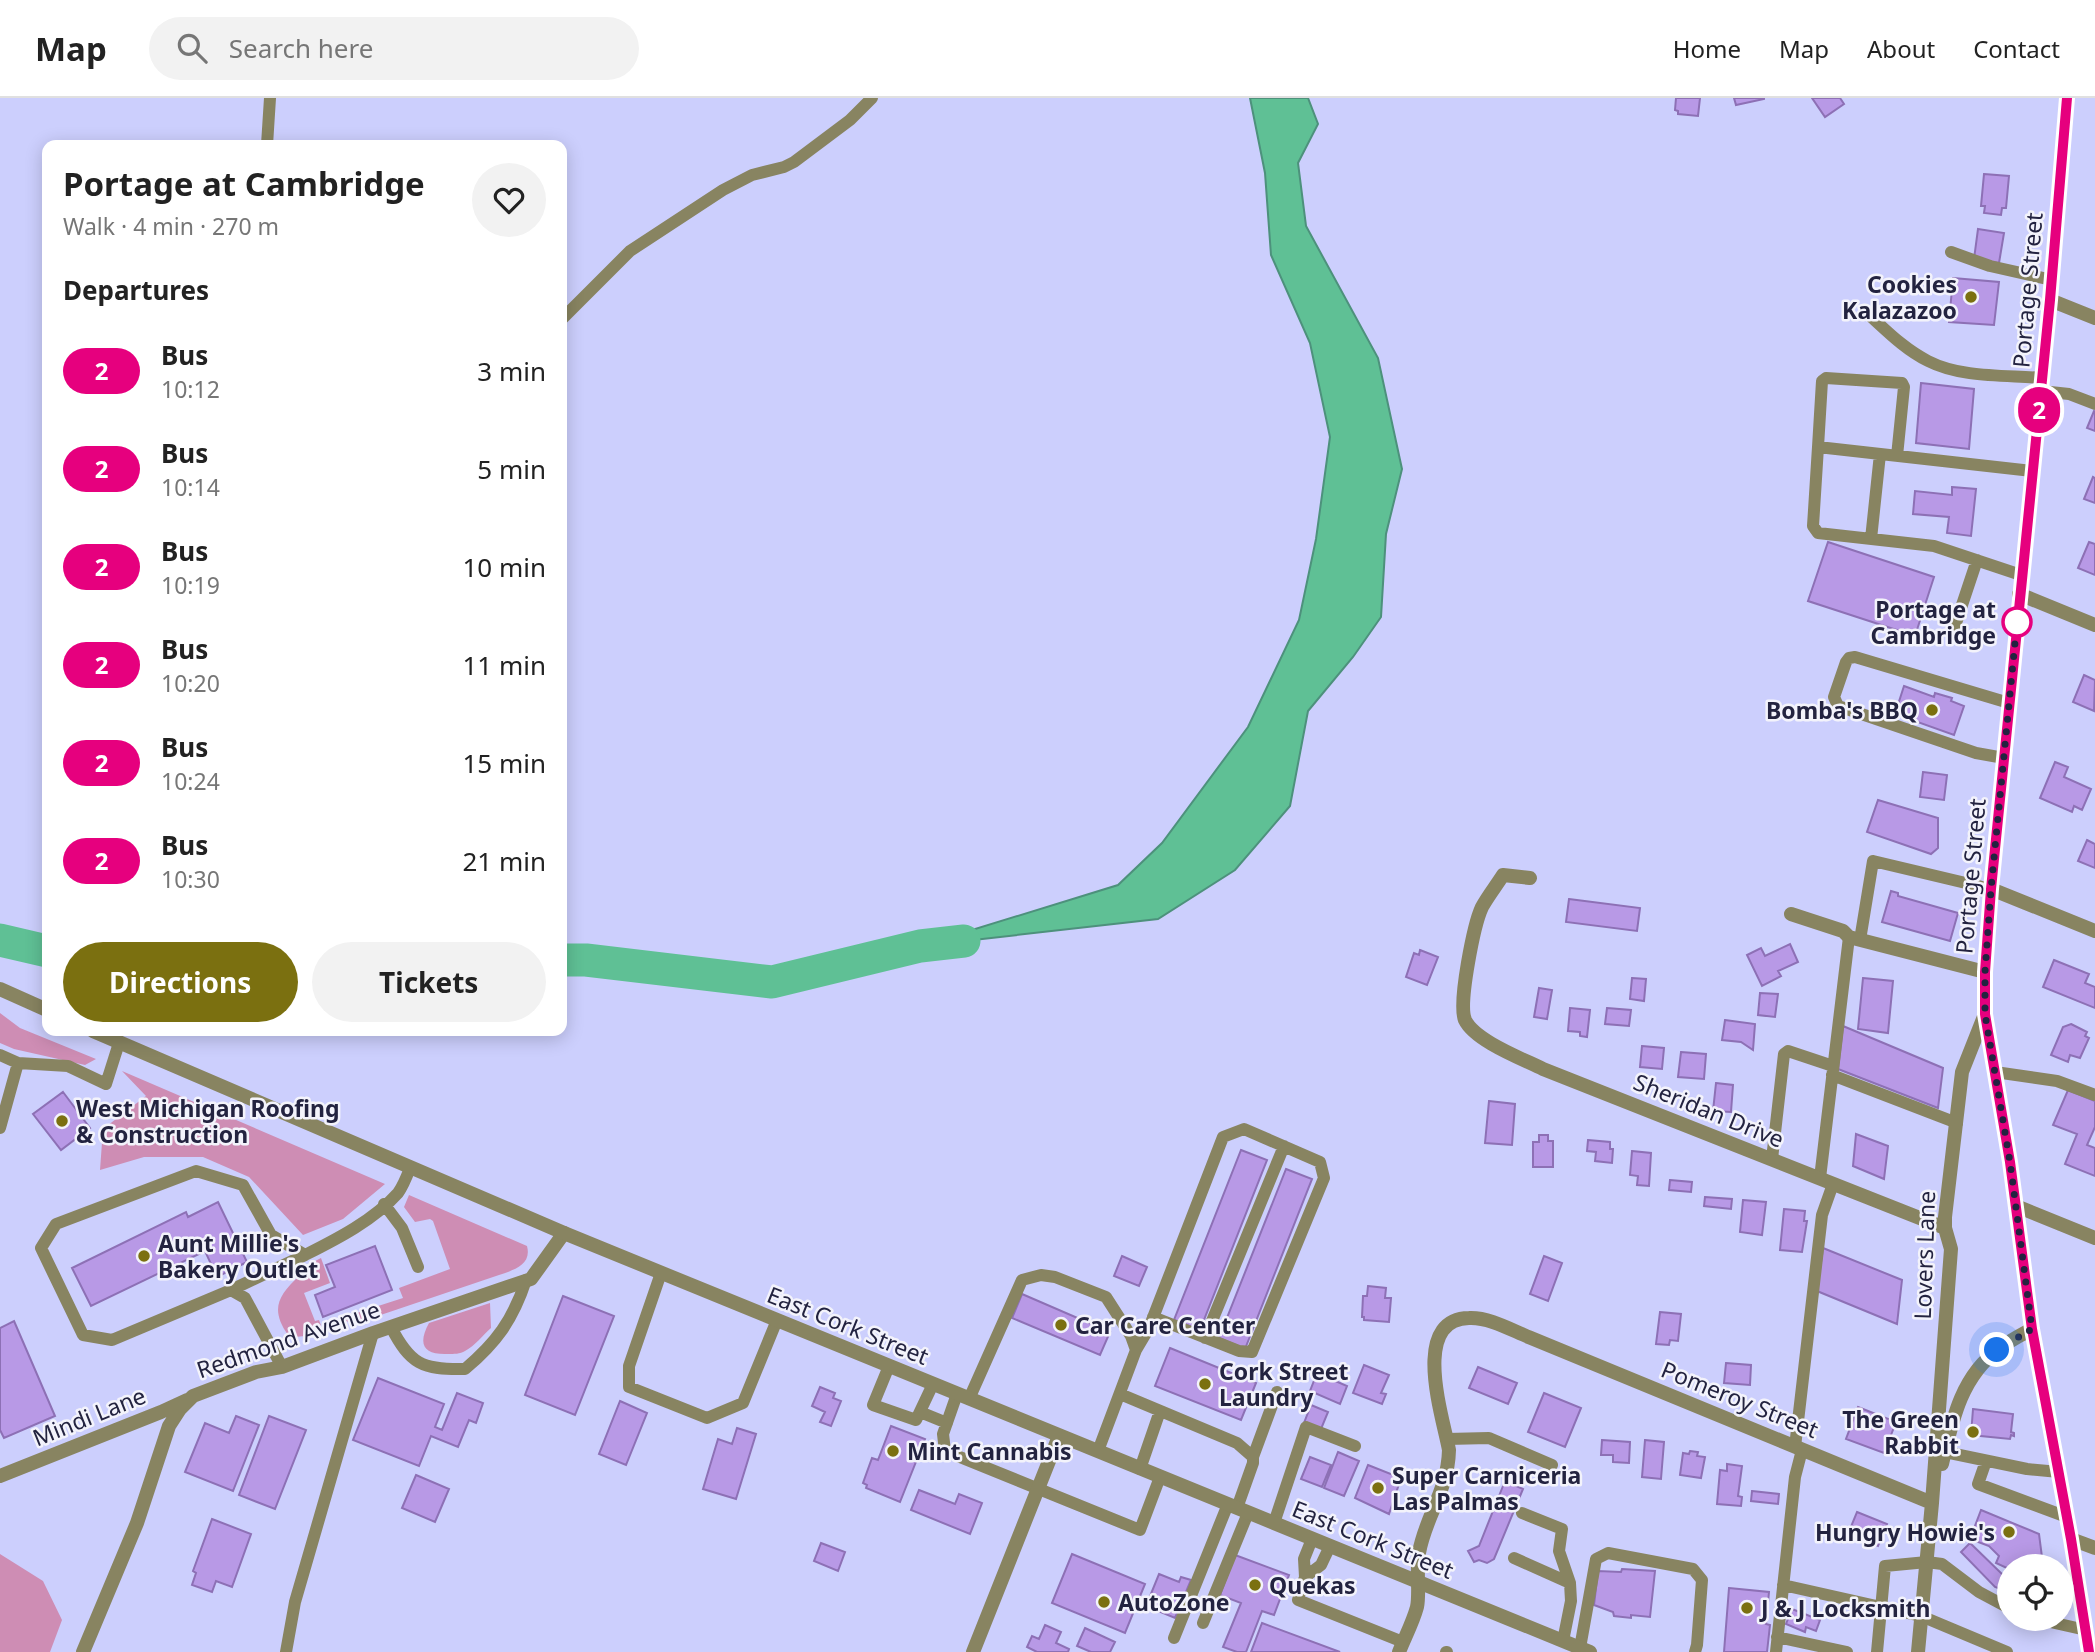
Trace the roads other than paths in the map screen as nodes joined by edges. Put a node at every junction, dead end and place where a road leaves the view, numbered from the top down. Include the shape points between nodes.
1 (270, 98) edge
2 (872, 98) edge
3 (2067, 98) edge
4 (267, 140) edge
5 (1951, 253) dead end
6 (2052, 280) junction
7 (2050, 300) junction
8 (1867, 313) dead end
9 (567, 314) edge
10 (2095, 318) edge
11 (2041, 385) junction
12 (2095, 404) edge
13 (1818, 447) junction
14 (1880, 454) junction
15 (1897, 456) junction
16 (2032, 471) junction
17 (1871, 539) junction
18 (1977, 560) junction
19 (2021, 575) junction
20 (2019, 594) junction
21 (2095, 625) edge
22 (1952, 635) dead end
23 (2009, 703) junction
24 (2004, 758) junction
25 (1530, 878) dead end
26 (1991, 889) junction
27 (1791, 914) dead end
28 (2095, 931) edge
29 (1854, 939) junction
30 (1985, 972) junction
31 (0, 989) edge
32 (42, 1008) edge
33 (1985, 1014) junction
34 (104, 1036) edge
35 (120, 1043) junction
36 (0, 1055) edge
37 (18, 1063) junction
38 (1833, 1071) junction
39 (1995, 1072) junction
40 (2095, 1095) edge
41 (1957, 1123) junction
42 (0, 1128) edge
43 (1284, 1146) junction
44 (1772, 1159) junction
45 (410, 1168) junction
46 (1826, 1181) junction
47 (384, 1204) junction
48 (2016, 1206) junction
49 (1945, 1228) junction
50 (564, 1233) junction
51 (2095, 1238) edge
52 (305, 1255) junction
53 (418, 1267) dead end
54 (661, 1273) junction
55 (526, 1280) junction
56 (231, 1290) junction
57 (1153, 1317) junction
58 (776, 1320) junction
59 (391, 1327) junction
60 (2032, 1329) junction
61 (373, 1333) junction
62 (1205, 1338) junction
63 (1136, 1350) junction
64 (889, 1366) junction
65 (282, 1367) junction
66 (933, 1384) junction
67 (1277, 1392) dead end
68 (1120, 1394) junction
69 (193, 1396) junction
70 (963, 1396) junction
71 (1160, 1411) junction
72 (920, 1412) junction
73 (947, 1423) junction
74 (1059, 1436) junction
75 (1447, 1439) junction
76 (1355, 1446) dead end
77 (1799, 1448) junction
78 (1098, 1451) junction
79 (1945, 1452) junction
80 (1253, 1457) junction
81 (1986, 1461) junction
82 (1552, 1465) dead end
83 (1140, 1469) junction
84 (2059, 1472) junction
85 (0, 1476) edge
86 (1160, 1477) junction
87 (1038, 1488) junction
88 (1932, 1503) junction
89 (1237, 1508) junction
90 (1522, 1513) dead end
91 (2067, 1517) junction
92 (1274, 1523) junction
93 (1312, 1539) junction
94 (2071, 1539) junction
95 (1330, 1546) junction
96 (2095, 1548) edge
97 (1514, 1558) dead end
98 (1927, 1562) junction
99 (1305, 1577) junction
100 (1416, 1581) junction
101 (1570, 1583) junction
102 (1783, 1585) junction
103 (1997, 1602) edge
104 (1883, 1607) junction
105 (1921, 1616) junction
106 (1203, 1623) dead end
107 (2074, 1627) edge
108 (2086, 1630) junction
109 (1777, 1637) junction
110 (1174, 1638) dead end
111 (1563, 1641) junction
112 (1401, 1647) edge
113 (1585, 1650) edge
114 (83, 1652) edge
115 (286, 1652) edge
116 (973, 1652) edge
117 (1695, 1652) edge
118 (1776, 1652) edge
119 (1847, 1652) edge
120 (1877, 1652) edge
121 (1918, 1652) edge
122 (2007, 1652) edge
123 (2089, 1652) edge

1 - 4 lane
2 - 9 lane via 794,162 723,190 630,251
3 - 6 main road, Portage Street
5 - 6 lane
6 - 7 main road, Portage Street
7 - 10 street
7 - 11 main road, Portage Street
8 - 11 lane via 1928,361 1951,370
11 - 12 lane
11 - 16 main road, Portage Street
13 - 14 lane
13 - 15 lane via 1822,381 1902,383
13 - 17 lane via 1812,526 1818,533
14 - 15 lane
14 - 17 lane
15 - 16 lane
16 - 19 main road, Portage Street
17 - 18 lane via 1934,546
18 - 19 lane
18 - 22 lane
19 - 20 main road, Portage Street
20 - 21 street
20 - 23 main road, Portage Street
23 - 24 main road, Portage Street
23 - 24 lane via 1855,657 1846,662 1835,697 1838,706 1976,753
24 - 26 main road, Portage Street
25 - 44 street, Sheridan Drive via 1503,875 1481,909 1463,1003 1465,1020 1475,1032 1543,1069
26 - 28 street
26 - 29 lane via 1873,861
26 - 30 main road, Portage Street
27 - 29 street
29 - 30 street
29 - 38 lane
30 - 33 main road, Portage Street
31 - 32 street
33 - 39 main road, Portage Street
33 - 41 street, Lovers Lane via 1962,1072
34 - 35 street, East Cork Street
35 - 37 lane via 106,1084 68,1066
35 - 45 street, East Cork Street
36 - 37 lane
37 - 42 lane
38 - 41 lane
38 - 44 lane via 1788,1051 1784,1054
38 - 46 lane
39 - 40 lane via 2057,1081
39 - 48 main road, Portage Street
41 - 49 street, Lovers Lane
43 - 57 lane via 1244,1129 1223,1137
43 - 62 lane
43 - 62 lane via 1320,1161 1324,1178 1252,1352
44 - 46 street, Sheridan Drive
45 - 47 lane via 399,1191
45 - 50 street, East Cork Street
46 - 49 street, Sheridan Drive
46 - 77 lane
47 - 52 lane via 352,1231
47 - 53 lane via 402,1228
48 - 51 street
48 - 60 main road, Portage Street
49 - 88 street, Lovers Lane via 1951,1249
50 - 54 street, East Cork Street
50 - 55 street, Redmond Avenue
52 - 56 lane
52 - 56 lane via 271,1235 243,1185 197,1171 56,1224 41,1248 83,1335 112,1340
54 - 58 street, East Cork Street
54 - 58 lane via 629,1366 629,1387 707,1418 743,1404
55 - 59 street, Redmond Avenue
55 - 59 lane via 517,1308 499,1337 465,1369 444,1370 415,1362
56 - 65 lane via 245,1298
57 - 62 lane
57 - 63 lane
58 - 64 street, East Cork Street
59 - 61 street, Redmond Avenue
60 - 79 street, Lovers Lane via 1997,1350 1968,1382 1955,1409
60 - 84 main road, Portage Street
61 - 65 street, Redmond Avenue
61 - 115 lane via 295,1602
63 - 68 lane
63 - 70 lane via 1106,1297 1055,1276 1021,1280
64 - 66 street, East Cork Street
64 - 72 lane via 873,1405 916,1420
65 - 69 street, Redmond Avenue
66 - 70 street, East Cork Street
66 - 72 lane
67 - 80 lane
68 - 71 lane
68 - 78 lane
69 - 85 street, Mindi Lane
69 - 114 street, Redmond Avenue via 169,1426 137,1523
70 - 73 lane
70 - 74 street, East Cork Street
71 - 80 lane via 1237,1443
71 - 83 lane
72 - 73 lane
73 - 87 lane via 945,1451
74 - 78 street, East Cork Street
74 - 87 street
75 - 77 street, Pomeroy Street via 1433,1362 1438,1336 1451,1324 1468,1318 1531,1338
75 - 82 lane via 1489,1438
75 - 100 street, Pomeroy Street via 1449,1463 1419,1551
76 - 92 lane via 1306,1427
77 - 88 street, Pomeroy Street
77 - 102 lane
78 - 83 street, East Cork Street
79 - 81 lane
79 - 88 street, Lovers Lane
80 - 89 lane
81 - 84 lane
81 - 91 lane via 1978,1484
83 - 86 street, East Cork Street
84 - 91 main road, Portage Street
86 - 87 lane via 1140,1530
86 - 89 street, East Cork Street
87 - 116 street
88 - 98 street, Lovers Lane
89 - 92 street, East Cork Street
89 - 106 lane
89 - 110 lane
90 - 101 lane via 1562,1528 1559,1551
91 - 94 main road, Portage Street
92 - 93 street, East Cork Street
93 - 95 street, East Cork Street
93 - 99 lane via 1304,1559
94 - 96 street
94 - 108 main road, Portage Street
95 - 99 lane via 1321,1566
95 - 100 street, East Cork Street
97 - 101 lane
98 - 103 lane via 1942,1564
98 - 104 lane via 1885,1566
98 - 105 street, Lovers Lane
99 - 112 lane via 1298,1600
100 - 111 street, East Cork Street
100 - 112 street, Pomeroy Street via 1418,1605
101 - 111 lane
102 - 104 lane
102 - 109 lane
104 - 105 lane
104 - 120 lane
105 - 121 street, Lovers Lane
105 - 122 lane
107 - 108 lane
108 - 123 main road, Portage Street
109 - 118 lane
109 - 119 lane
111 - 113 street, East Cork Street
113 - 117 lane via 1596,1559 1608,1553 1693,1569 1702,1580

